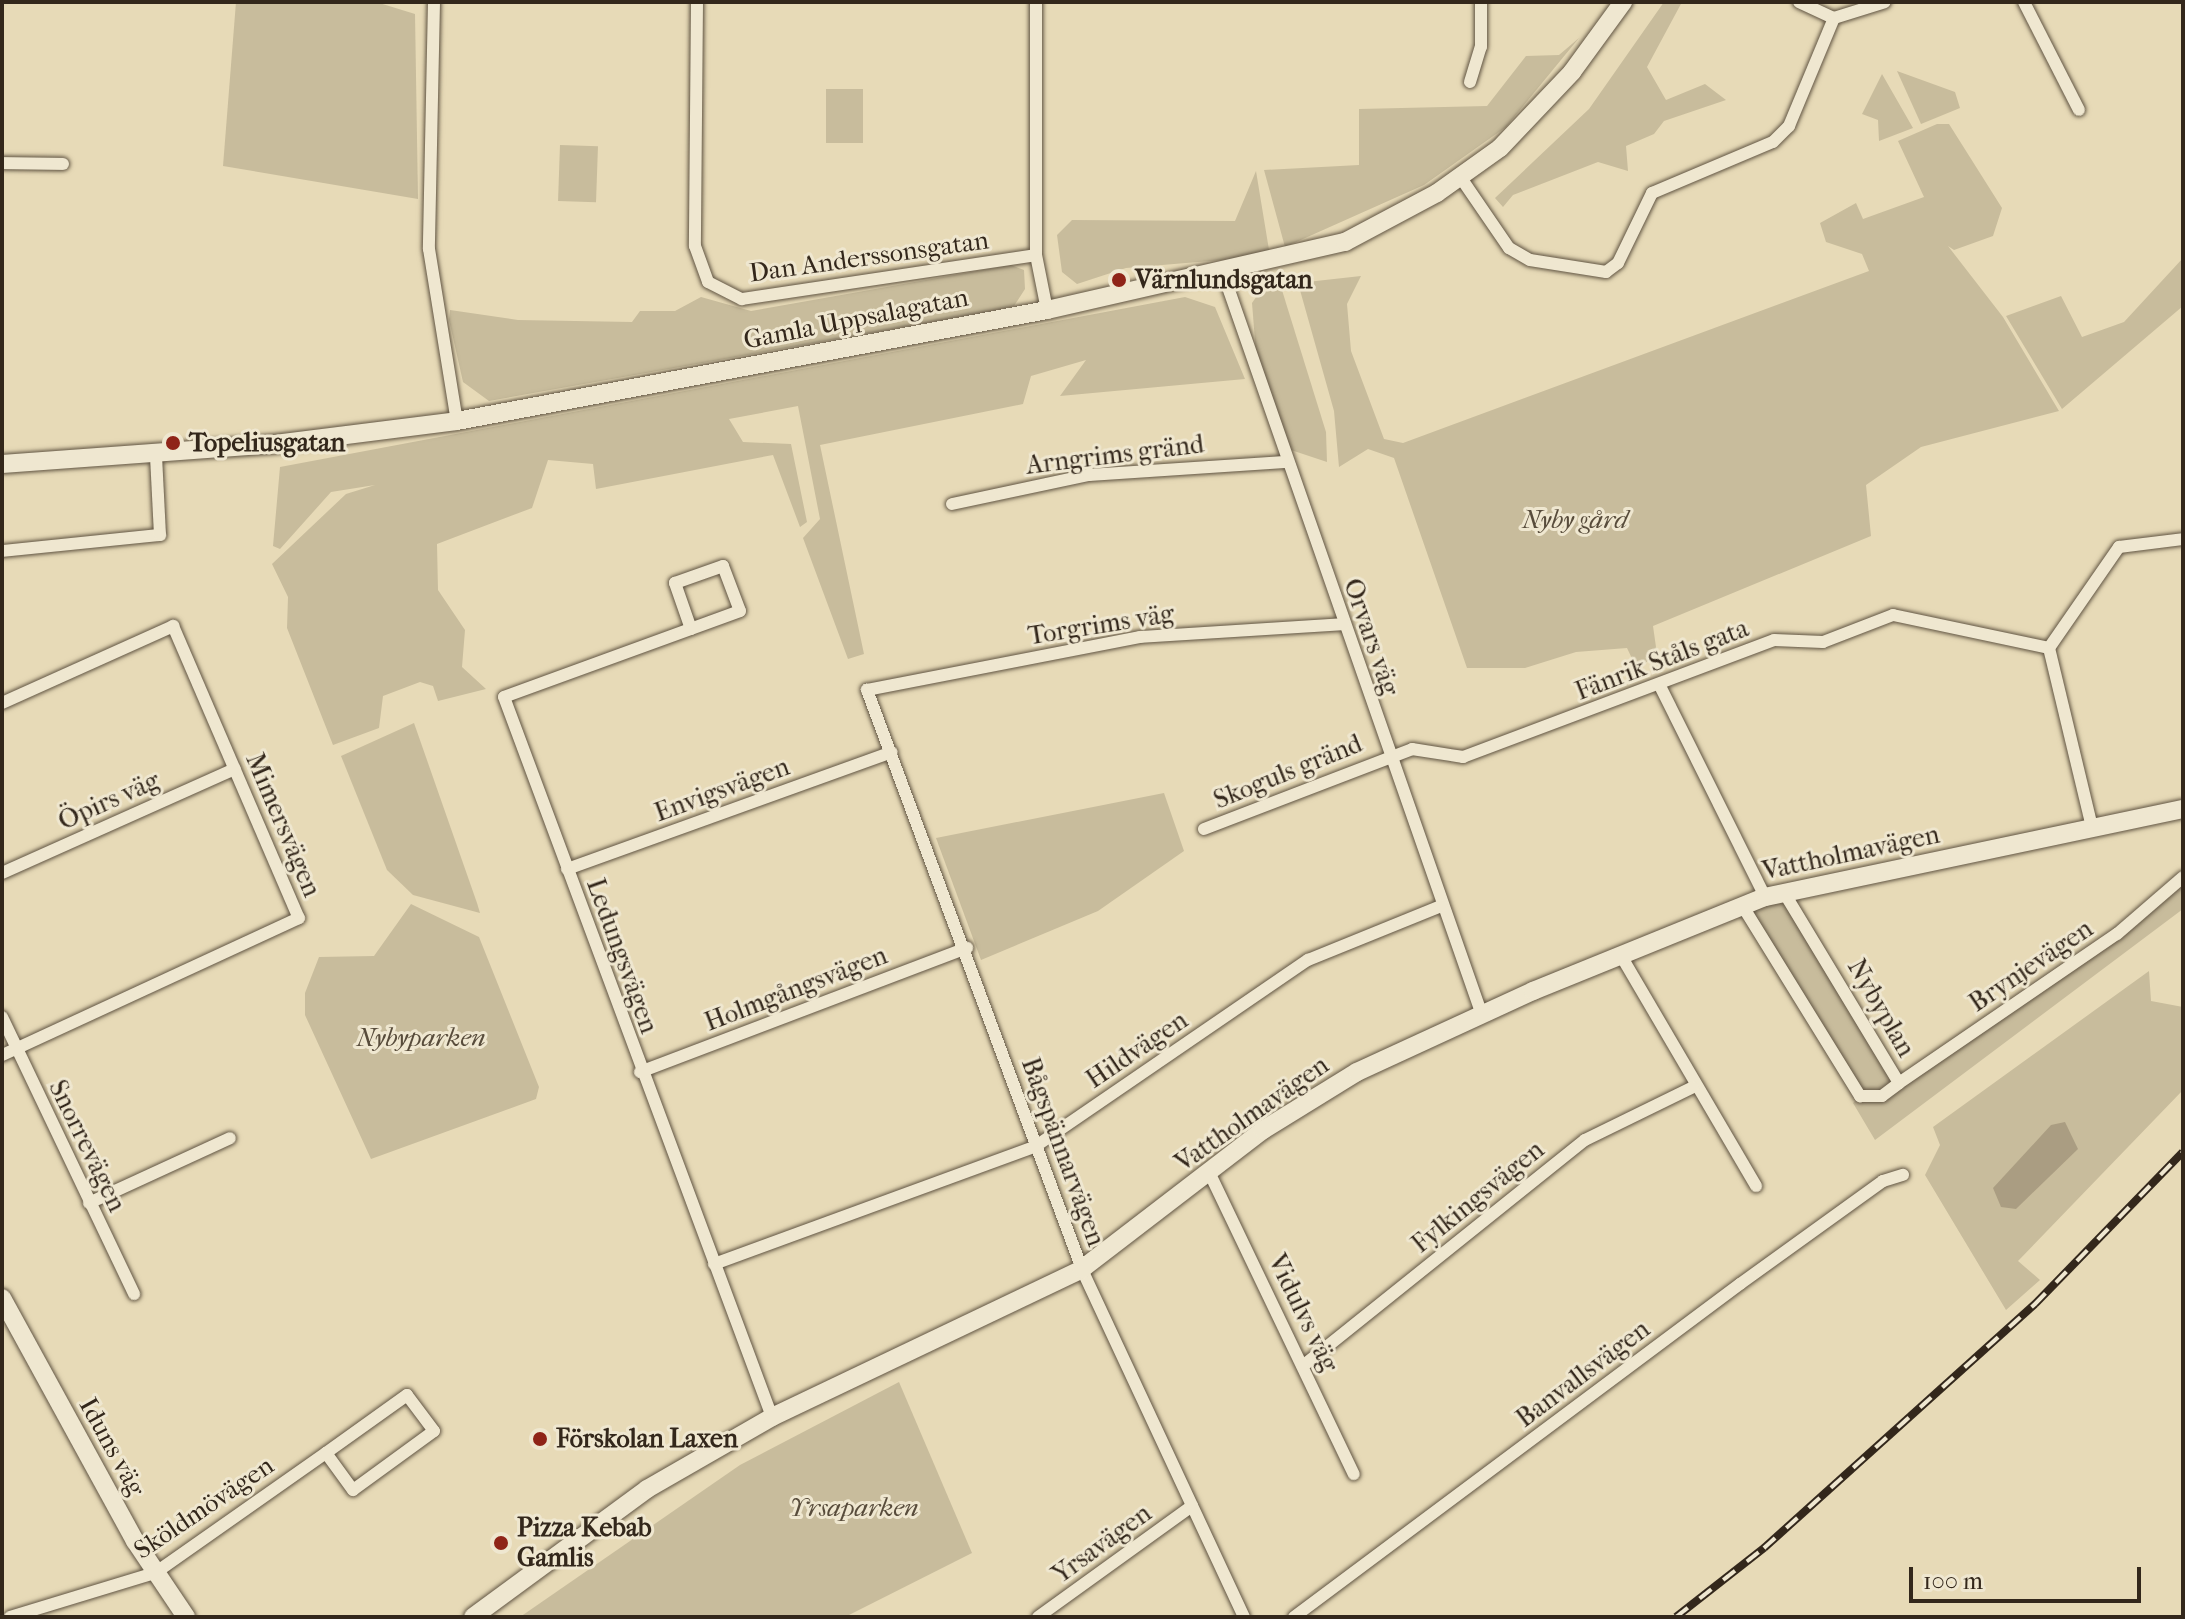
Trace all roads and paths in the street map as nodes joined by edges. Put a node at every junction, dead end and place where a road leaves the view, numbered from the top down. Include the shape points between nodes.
1 (434, 2) edge
2 (697, 2) edge
3 (1036, 2) edge
4 (1481, 2) edge
5 (1623, 2) edge
6 (1799, 2) edge
7 (1885, 2) edge
8 (2024, 2) edge
9 (1834, 18) junction
10 (1470, 82) dead end
11 (2079, 110) dead end
12 (2, 163) edge
13 (63, 164) dead end
14 (1461, 178) junction
15 (1036, 255) junction
16 (1223, 273) junction
17 (1047, 310) junction
18 (457, 421) junction
19 (156, 455) junction
20 (1285, 462) junction
21 (2, 464) edge
22 (952, 504) dead end
23 (2183, 539) edge
24 (2, 551) edge
25 (1344, 624) junction
26 (691, 629) junction
27 (2049, 648) junction
28 (1661, 688) junction
29 (867, 690) joint
30 (2, 703) edge
31 (892, 752) junction
32 (1389, 756) junction
33 (235, 769) junction
34 (2183, 809) edge
35 (2092, 827) junction
36 (1204, 829) dead end
37 (567, 869) junction
38 (2, 873) edge
39 (2183, 877) edge
40 (1784, 892) junction
41 (1765, 897) junction
42 (1742, 905) junction
43 (1441, 906) junction
44 (967, 948) junction
45 (1620, 954) junction
46 (1482, 1015) junction
47 (2, 1017) edge
48 (16, 1049) junction
49 (2, 1055) edge
50 (640, 1072) junction
51 (1899, 1083) junction
52 (1693, 1087) junction
53 (230, 1138) dead end
54 (1036, 1146) junction
55 (1209, 1172) junction
56 (1903, 1175) dead end
57 (1756, 1186) dead end
58 (89, 1203) junction
59 (714, 1264) junction
60 (1082, 1269) junction
61 (134, 1294) dead end
62 (2, 1298) edge
63 (1304, 1365) junction
64 (772, 1417) junction
65 (326, 1453) junction
66 (1354, 1474) dead end
67 (1192, 1506) junction
68 (155, 1573) junction
69 (10, 1617) edge
70 (186, 1617) edge
71 (473, 1617) edge
72 (1038, 1617) edge
73 (1244, 1617) edge
74 (1294, 1617) edge

1 - 18 street via 429,249
2 - 15 street, Dan Anderssonsgatan via 695,246 708,282 742,299
3 - 15 street
4 - 10 street via 1481,47
5 - 14 street, Gamla Uppsalagatan via 1536,114
6 - 9 street
7 - 9 street
8 - 11 street
9 - 14 street via 1789,126 1773,142 1652,193 1618,263 1606,272 1530,260 1509,248
12 - 13 street
14 - 16 street, Gamla Uppsalagatan via 1345,242
15 - 17 street
16 - 17 street, Gamla Uppsalagatan
16 - 20 street, Orvars väg
17 - 18 street, Gamla Uppsalagatan
18 - 19 street, Gamla Uppsalagatan
19 - 21 street, Gamla Uppsalagatan
19 - 24 street via 160,535
20 - 22 street, Arngrims gränd via 1089,475
20 - 25 street, Orvars väg
23 - 27 street via 2119,547
25 - 29 street, Torgrims väg via 1140,637
25 - 32 street, Orvars väg
26 - 26 street, Ledungsvägen via 740,611 723,566 675,583
26 - 37 street, Ledungsvägen via 504,697
27 - 28 street, Fänrik Ståls gata via 1893,615 1823,642 1774,640
27 - 35 street
28 - 32 street, Fänrik Ståls gata via 1463,757 1412,749
28 - 41 street
29 - 31 street, Bågspännarvägen
30 - 33 street, Mimersvägen via 173,626
31 - 37 street, Envigsvägen
31 - 44 street, Bågspännarvägen
32 - 36 street, Skoguls gränd
32 - 43 street, Orvars väg
33 - 38 street, Öpirs väg
33 - 48 street, Mimersvägen via 299,918
34 - 35 street, Vattholmavägen
35 - 40 street, Vattholmavägen
37 - 50 street, Ledungsvägen
39 - 51 street, Brynjevägen via 2117,934
40 - 41 street, Vattholmavägen
40 - 51 street, Nybyplan
41 - 42 street, Vattholmavägen
42 - 45 street, Vattholmavägen
42 - 51 street, Nybyplan via 1860,1096 1882,1096
43 - 46 street, Orvars väg
43 - 54 street, Hildvägen via 1308,960
44 - 50 street, Holmgångsvägen
44 - 54 street, Bågspännarvägen
45 - 46 street, Vattholmavägen
45 - 52 street
46 - 55 street, Vattholmavägen via 1357,1072
47 - 48 street, Snorrevägen
48 - 49 street, Mimersvägen
48 - 58 street, Snorrevägen
50 - 59 street, Ledungsvägen
52 - 57 street
52 - 63 street, Fylkingsvägen via 1585,1140
53 - 58 street
54 - 59 street, Hildvägen
54 - 60 street, Bågspännarvägen
55 - 60 street, Vattholmavägen
55 - 63 street, Vidulvs väg
56 - 74 street, Banvallsvägen via 1883,1181 1751,1275
58 - 61 street, Snorrevägen
59 - 64 street, Ledungsvägen
60 - 64 street, Vattholmavägen
60 - 67 street, Bågspännarvägen
62 - 68 street, Iduns väg
63 - 66 street, Vidulvs väg
64 - 71 street, Vattholmavägen via 647,1489
65 - 65 street, Sköldmövägen via 353,1490 434,1431 407,1395
65 - 68 street, Sköldmövägen
67 - 72 street, Yrsavägen
67 - 73 street, Bågspännarvägen
68 - 69 street, Sköldmövägen
68 - 70 street, Iduns väg

